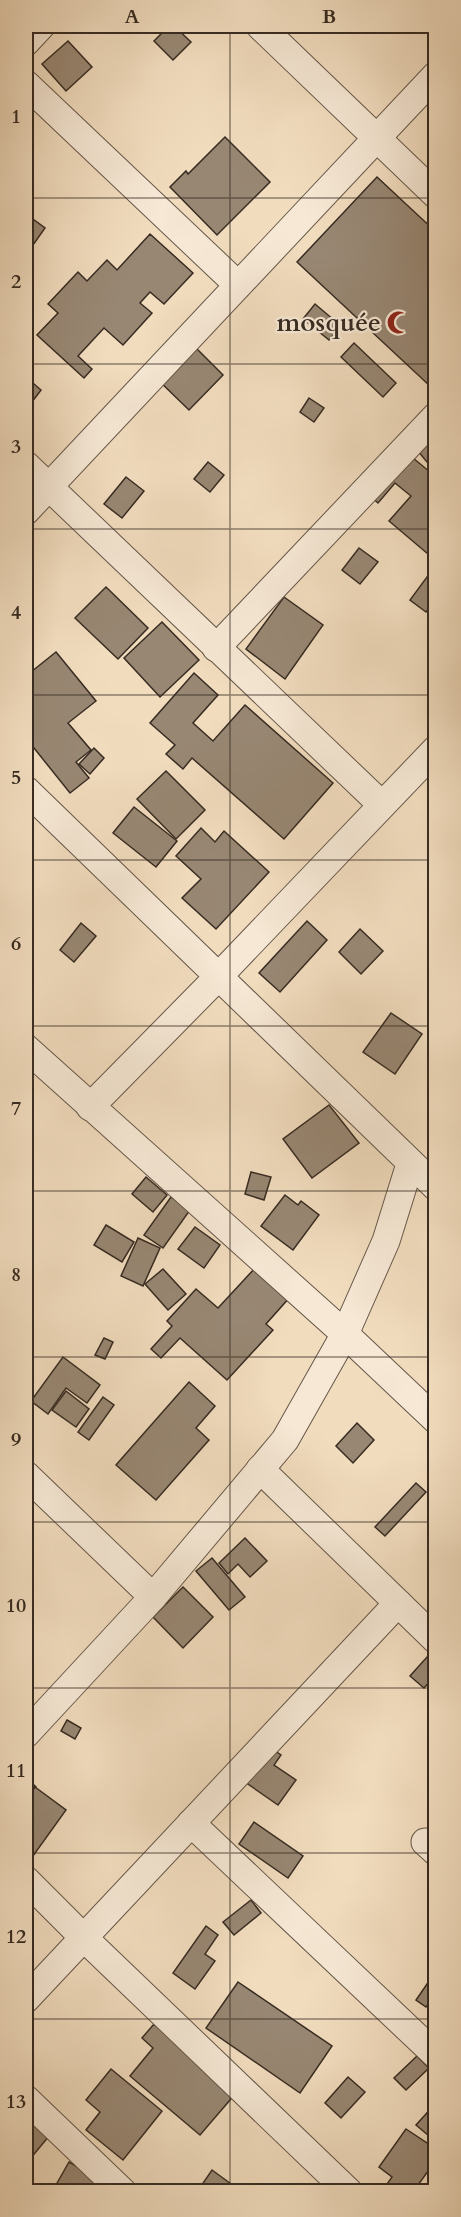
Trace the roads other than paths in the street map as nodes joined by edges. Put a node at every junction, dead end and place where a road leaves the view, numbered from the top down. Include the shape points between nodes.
1 (41, 26) edge
2 (260, 26) edge
3 (26, 42) edge
4 (435, 75) edge
5 (26, 84) edge
6 (377, 138) junction
7 (435, 195) edge
8 (238, 285) junction
9 (435, 416) edge
10 (26, 465) edge
11 (48, 487) junction
12 (26, 511) edge
13 (216, 648) junction
14 (435, 749) edge
15 (26, 790) edge
16 (382, 805) junction
17 (219, 976) junction
18 (26, 1048) edge
19 (90, 1107) junction
20 (410, 1164) junction
21 (435, 1187) edge
22 (345, 1334) junction
23 (435, 1420) edge
24 (260, 1469) junction
25 (26, 1475) edge
26 (153, 1597) junction
27 (398, 1604) junction
28 (435, 1640) edge
29 (26, 1734) edge
30 (191, 1824) junction
31 (26, 1880) edge
32 (84, 1938) junction
33 (26, 1999) edge
34 (435, 2055) edge
35 (26, 2099) edge
36 (123, 2192) edge
37 (349, 2192) edge

1 - 3 street
2 - 6 street
4 - 6 street
5 - 8 street
6 - 7 street
6 - 8 street
8 - 11 street
9 - 13 street
10 - 11 street
11 - 12 street
11 - 13 street
13 - 16 street
14 - 16 street
15 - 17 street
16 - 17 street
17 - 19 street
17 - 20 street
18 - 19 street
19 - 22 street
20 - 21 street
20 - 22 street via 386,1241
22 - 23 street
22 - 24 street via 285,1440
24 - 26 street
24 - 27 street
25 - 26 street
26 - 29 street
27 - 28 street
27 - 30 street
30 - 32 street
30 - 34 street
31 - 32 street
32 - 33 street
32 - 37 street
35 - 36 street

